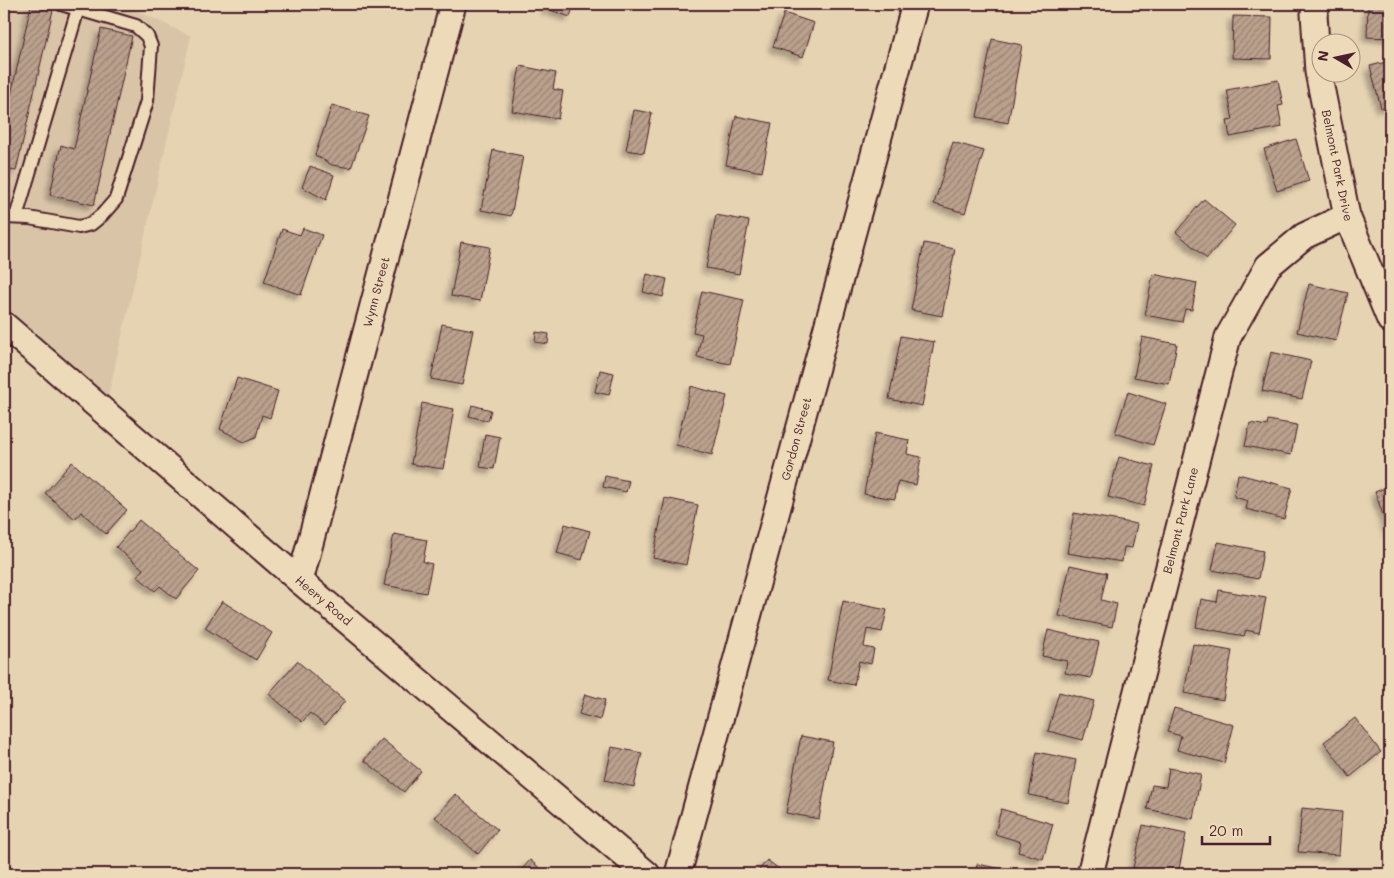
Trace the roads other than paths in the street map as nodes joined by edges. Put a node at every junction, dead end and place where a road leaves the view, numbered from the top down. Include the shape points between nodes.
1 (61, 4) edge
2 (453, 4) edge
3 (915, 4) edge
4 (1316, 4) edge
5 (78, 8) junction
6 (1347, 216) junction
7 (10, 217) edge
8 (1390, 320) edge
9 (4, 325) edge
10 (300, 582) junction
11 (647, 874) edge
12 (678, 874) edge
13 (1090, 874) edge

1 - 5 lane
2 - 10 street, Wynn Street
3 - 12 street, Gordon Street
4 - 6 street, Belmont Park Drive via 1318,72
5 - 7 lane
5 - 7 lane via 136,26 147,36 151,46 144,109 116,199 91,224 79,227
6 - 8 street, Belmont Park Drive
6 - 13 street, Belmont Park Lane via 1304,236 1268,266 1228,337
9 - 10 street, Heery Road
10 - 11 street, Heery Road

